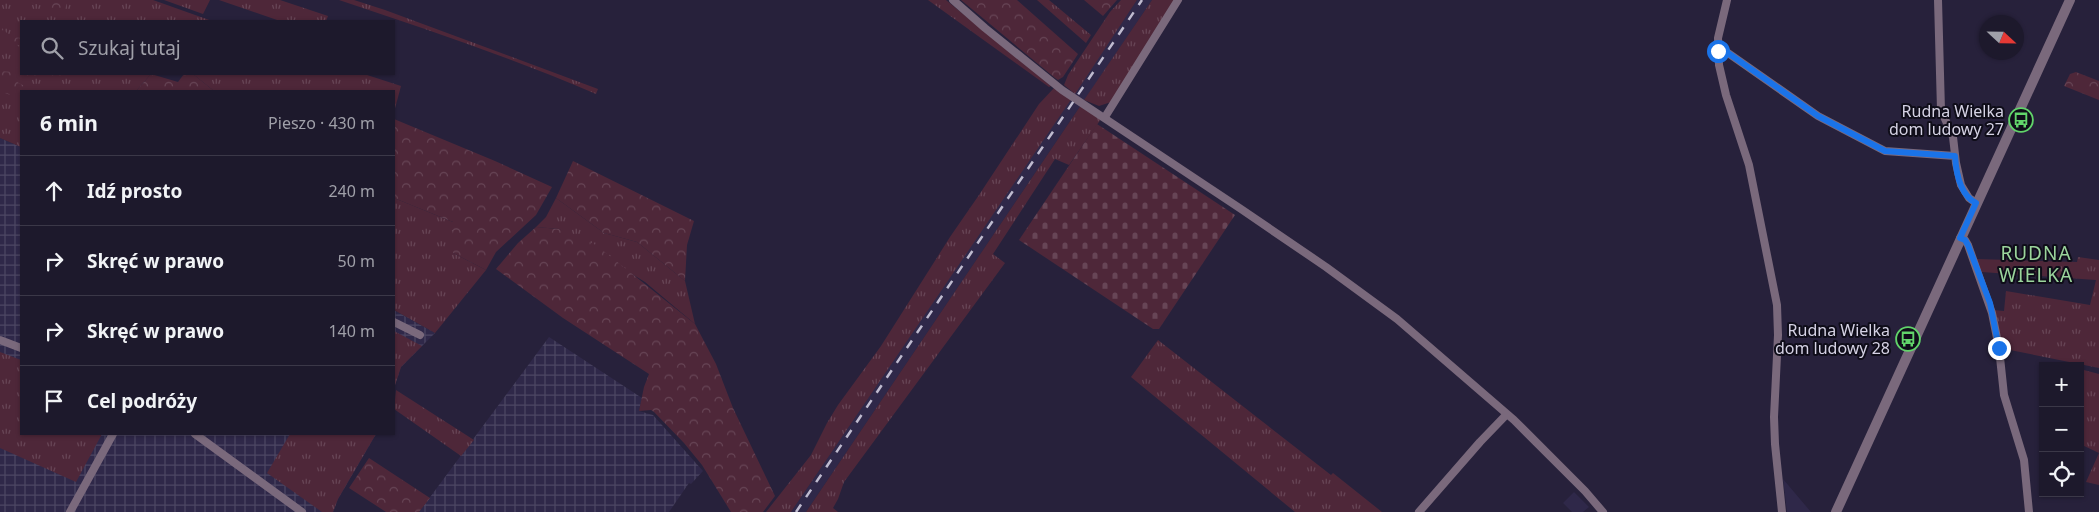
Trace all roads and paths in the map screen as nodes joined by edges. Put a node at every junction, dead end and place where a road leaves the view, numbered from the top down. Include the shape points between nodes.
1 (953, 0) edge
2 (1178, 0) edge
3 (1727, 0) edge
4 (1938, 0) edge
5 (2070, 0) edge
6 (1718, 51) junction
7 (1105, 117) junction
8 (1955, 156) junction
9 (1976, 203) junction
10 (1960, 238) junction
11 (395, 322) edge
12 (420, 335) dead end
13 (0, 340) edge
14 (20, 348) edge
15 (1506, 415) junction
16 (112, 435) edge
17 (196, 435) edge
18 (70, 512) edge
19 (302, 512) edge
20 (1419, 512) edge
21 (1603, 512) edge
22 (1782, 512) edge
23 (1836, 512) edge
24 (2028, 512) edge

1 - 7 street via 1062,90
2 - 7 street
3 - 6 street via 1720,22
4 - 8 street via 1940,102 1944,120 1953,137
5 - 9 street
6 - 8 street via 1728,53 1818,116 1885,151
6 - 22 street via 1724,88 1751,172 1777,305 1774,444
7 - 15 street via 1369,298
8 - 9 street via 1964,192
9 - 10 street
10 - 23 street
10 - 24 street via 1968,245 1990,303 2004,395 2024,460
11 - 12 street
13 - 14 street
15 - 20 street
15 - 21 street via 1548,453
16 - 18 street
17 - 19 street

